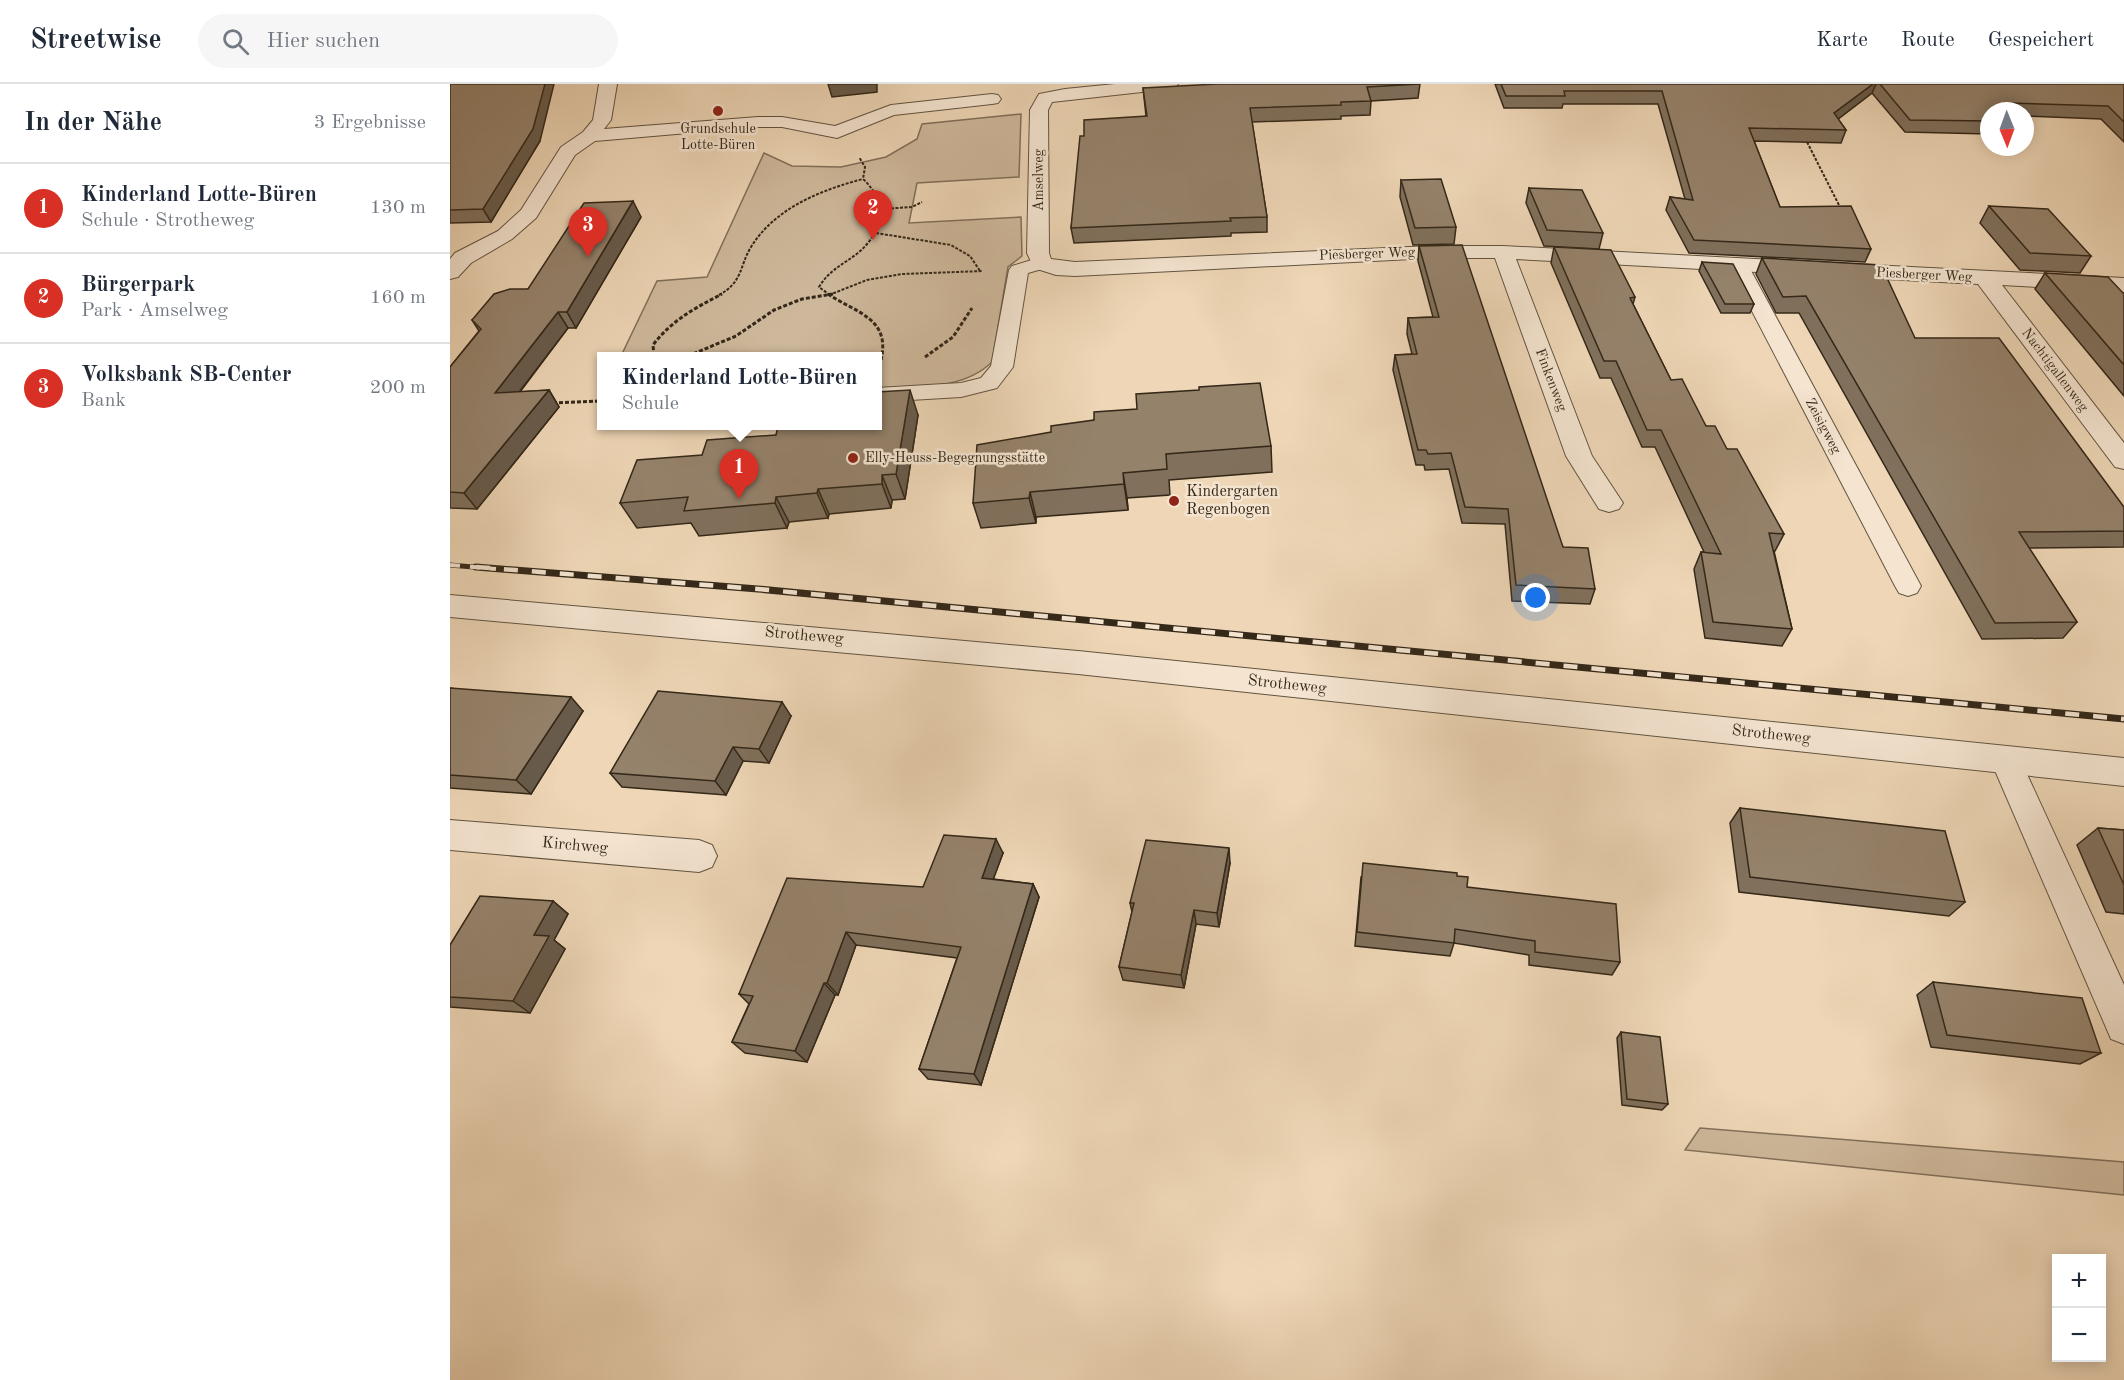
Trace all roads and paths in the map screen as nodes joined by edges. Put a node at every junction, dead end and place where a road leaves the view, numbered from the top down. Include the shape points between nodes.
1 (609, 84) edge
2 (1168, 84) edge
3 (992, 99) dead end
4 (837, 132) junction
5 (590, 135) junction
6 (1803, 135) edge
7 (863, 179) junction
8 (922, 202) dead end
9 (882, 209) junction
10 (876, 233) junction
11 (1503, 252) junction
12 (454, 262) edge
13 (1042, 263) junction
14 (1738, 265) junction
15 (1019, 270) junction
16 (980, 272) junction
17 (1871, 272) junction
18 (1986, 279) junction
19 (978, 280) dead end
20 (2124, 285) edge
21 (828, 296) junction
22 (974, 298) dead end
23 (654, 352) edge
24 (699, 352) edge
25 (882, 358) edge
26 (921, 359) dead end
27 (882, 395) edge
28 (597, 401) edge
29 (542, 404) edge
30 (2124, 461) edge
31 (1609, 503) dead end
32 (1908, 586) dead end
33 (450, 606) edge
34 (2005, 759) junction
35 (2124, 771) edge
36 (450, 835) edge
37 (699, 856) dead end
38 (2124, 1026) edge

1 - 5 street via 602,120
2 - 13 street, Amselweg via 1045,98 1040,110 1038,253
3 - 4 street via 891,110
4 - 5 street via 766,122
4 - 7 path via 859,156 865,167
5 - 12 street via 568,151 529,214 505,235
6 - 17 path
7 - 9 path via 879,194
7 - 23 path via 807,197 762,231 749,250 742,274 729,290 690,310 666,328 653,345
8 - 9 path via 912,207
9 - 10 path
10 - 16 path via 951,244 970,256
10 - 21 path via 863,250 823,278 819,287
11 - 13 street, Piesberger Weg via 1340,255 1075,269
11 - 14 street, Piesberger Weg
11 - 31 street, Finkenweg via 1579,456
13 - 15 lane
14 - 17 street, Piesberger Weg
14 - 32 lane, Zeisigweg
15 - 16 path
15 - 27 lane via 1002,367 989,383 961,390
16 - 19 path
16 - 21 path via 902,274 867,280
17 - 18 street, Piesberger Weg
18 - 20 street, Piesberger Weg
18 - 30 street, Nachtigallenweg
21 - 24 path via 774,310 736,336
21 - 25 path via 873,321 885,334
22 - 26 path via 964,326 948,344
28 - 29 path
33 - 34 street, Strotheweg via 986,653
34 - 35 street, Strotheweg
34 - 38 lane
36 - 37 street, Kirchweg

